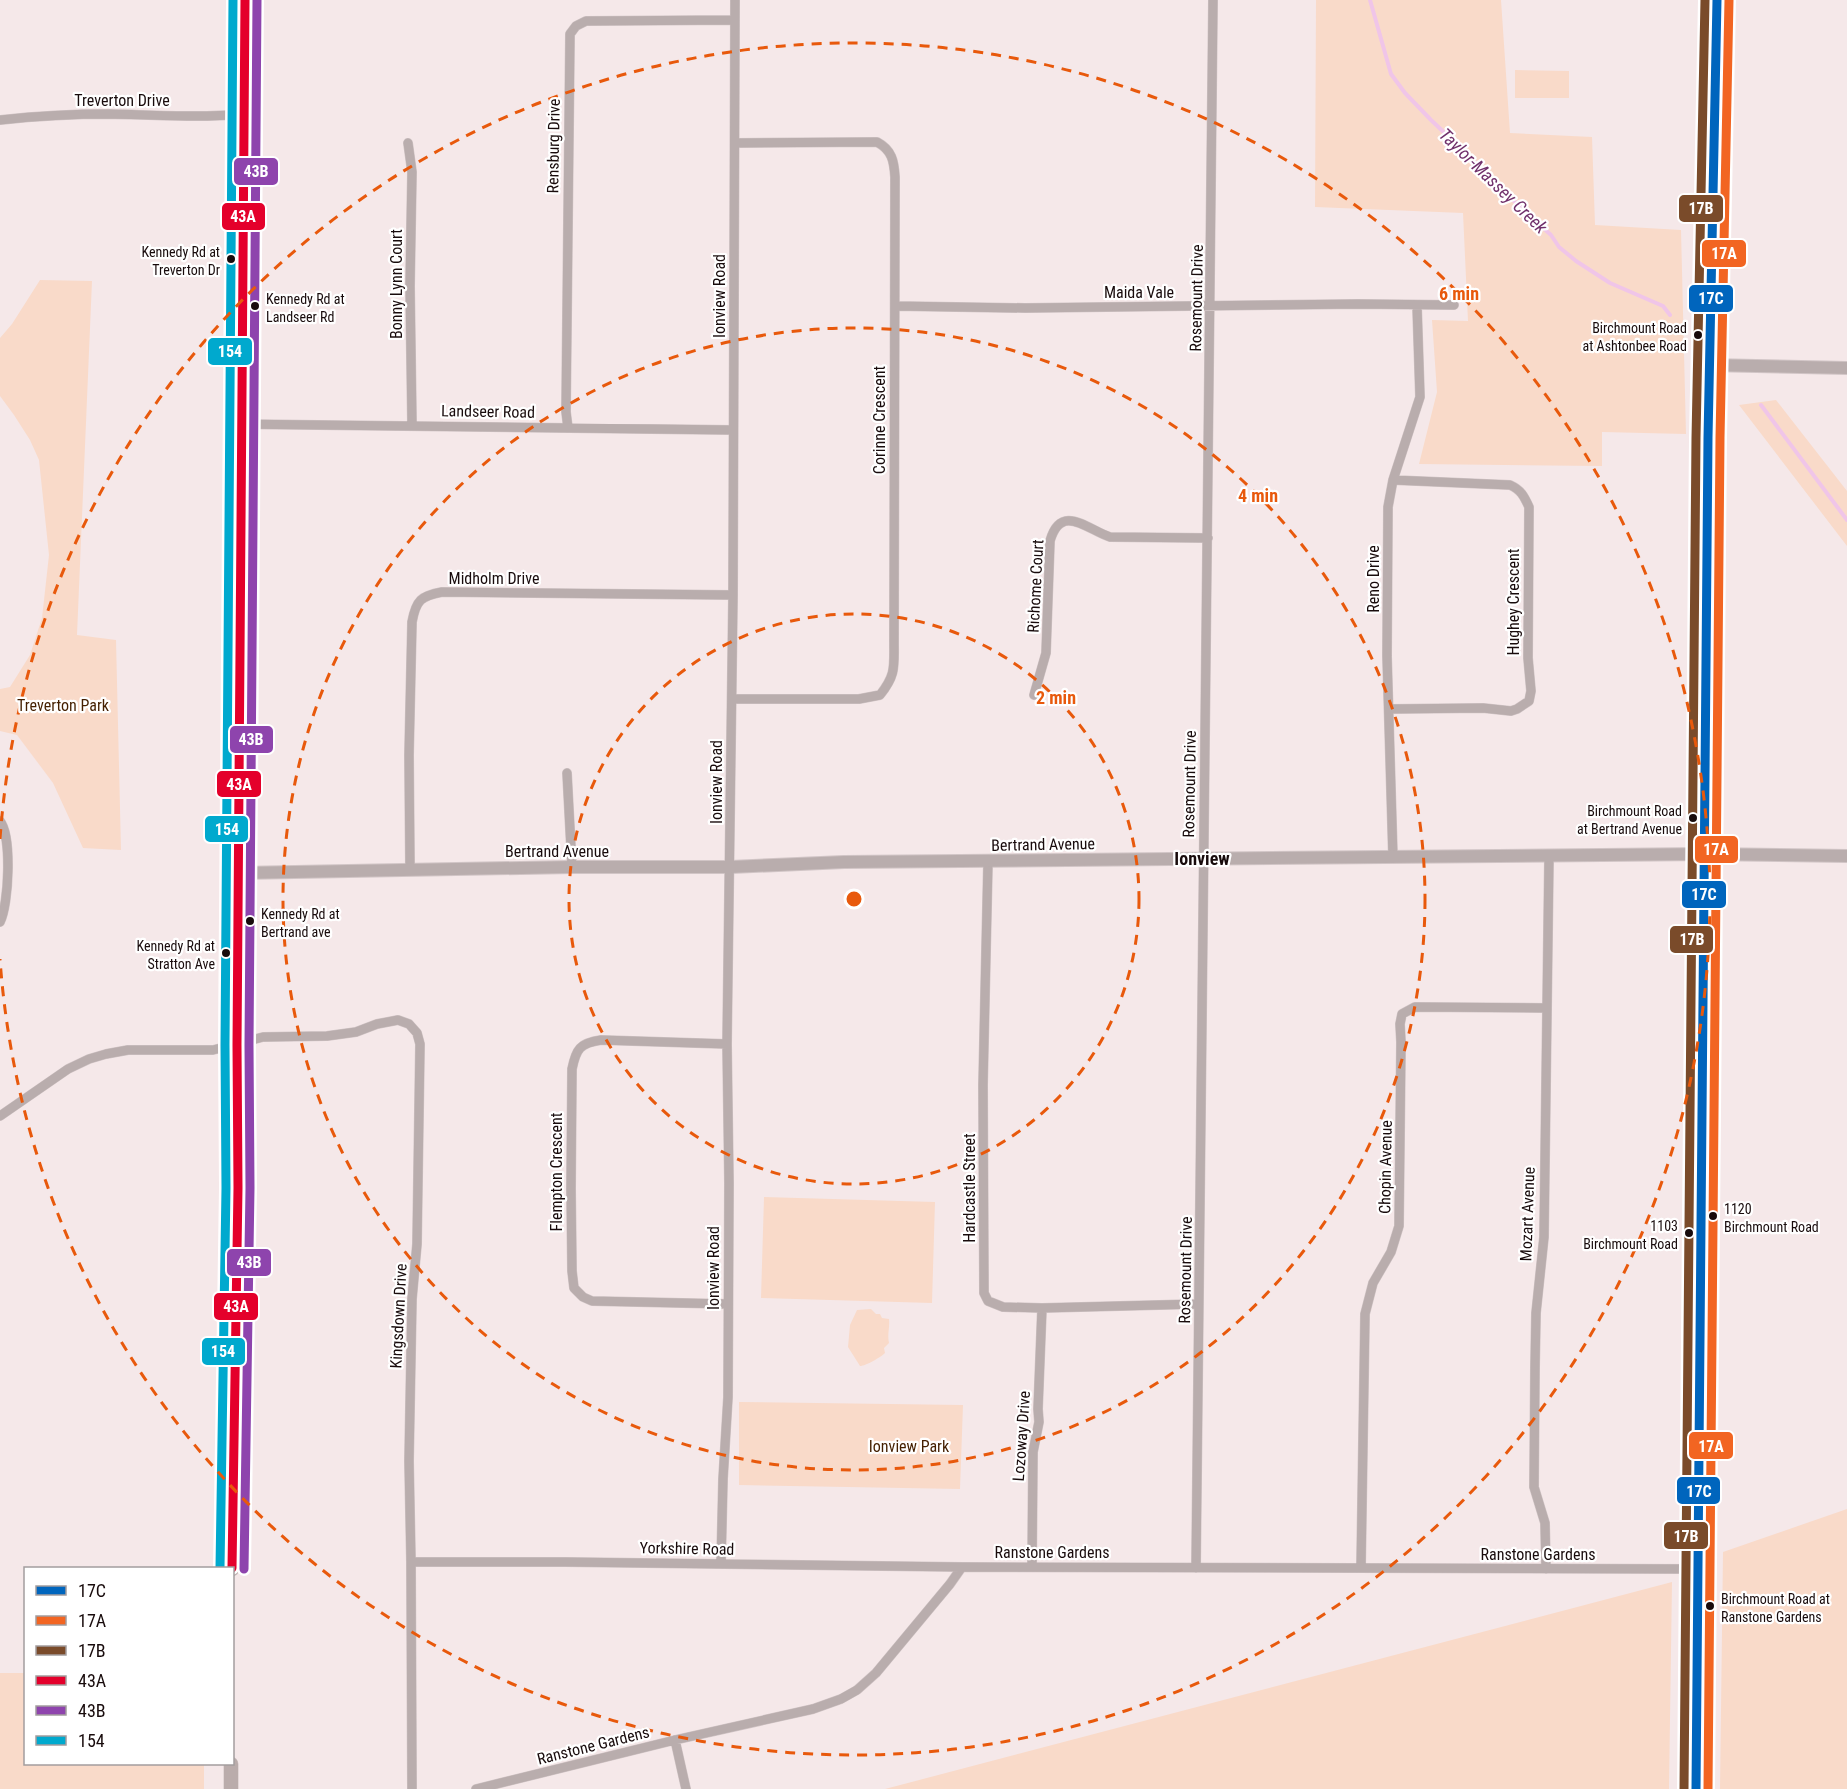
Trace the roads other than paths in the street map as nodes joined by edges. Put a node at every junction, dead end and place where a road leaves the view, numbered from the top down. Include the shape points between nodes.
1 (245, 0) edge
2 (735, 0) edge
3 (1214, 0) edge
4 (1717, 0) edge
5 (735, 20) junction
6 (243, 114) junction
7 (0, 120) edge
8 (408, 143) dead end
9 (735, 143) junction
10 (1455, 305) dead end
11 (895, 306) junction
12 (1417, 306) junction
13 (1211, 307) junction
14 (1709, 365) junction
15 (1847, 368) edge
16 (242, 424) junction
17 (412, 425) junction
18 (568, 428) junction
19 (733, 430) junction
20 (1393, 480) junction
21 (1208, 538) junction
22 (733, 595) junction
23 (1034, 695) dead end
24 (732, 699) junction
25 (1389, 709) junction
26 (567, 773) dead end
27 (0, 820) edge
28 (1705, 854) junction
29 (1549, 856) junction
30 (1847, 856) edge
31 (1393, 858) junction
32 (1203, 859) junction
33 (988, 862) junction
34 (572, 867) junction
35 (730, 867) junction
36 (410, 869) junction
37 (238, 873) junction
38 (0, 922) edge
39 (1546, 1008) junction
40 (727, 1044) junction
41 (237, 1045) junction
42 (0, 1116) edge
43 (728, 1304) junction
44 (1198, 1304) junction
45 (1042, 1308) junction
46 (411, 1562) junction
47 (721, 1564) junction
48 (232, 1567) edge
49 (962, 1567) junction
50 (1032, 1567) junction
51 (1196, 1568) junction
52 (1361, 1568) junction
53 (1546, 1569) junction
54 (1698, 1569) junction
55 (675, 1740) junction
56 (231, 1765) edge
57 (231, 1789) edge
58 (412, 1789) edge
59 (476, 1789) edge
60 (686, 1789) edge
61 (1696, 1789) edge

1 - 6 main road
2 - 5 street, Ionview Road
3 - 13 street, Rosemount Drive
4 - 14 main road
5 - 9 street, Ionview Road
5 - 18 street, Rensburg Drive via 586,21 570,34
6 - 7 street, Treverton Drive via 69,115
6 - 16 main road
8 - 17 street, Bonny Lynn Court via 412,172
9 - 11 street, Corinne Crescent via 877,142 884,146 892,158 895,177
9 - 19 street, Ionview Road
10 - 12 street, Maida Vale
11 - 13 street, Maida Vale
11 - 24 street, Corinne Crescent via 891,681 880,695 859,699
12 - 13 street, Maida Vale
12 - 20 street, Reno Drive via 1420,397
13 - 21 street, Rosemount Drive
14 - 15 street
14 - 28 main road
16 - 17 street, Landseer Road
16 - 37 main road
17 - 18 street, Landseer Road
18 - 19 street, Landseer Road
19 - 22 street, Ionview Road
20 - 25 street, Reno Drive via 1388,507
20 - 25 street, Hughey Crescent via 1510,485 1524,495 1529,507 1531,691 1529,701 1511,711
21 - 23 street, Richome Court via 1110,537 1075,520 1059,525 1050,541 1047,653
21 - 32 street, Rosemount Drive
22 - 24 street, Ionview Road
22 - 36 street, Midholm Drive via 442,592 421,598 412,622
24 - 35 street, Ionview Road
25 - 31 street, Reno Drive
26 - 34 street
27 - 38 street via 7,840 6,902
28 - 29 street, Bertrand Avenue
28 - 30 street, Bertrand Avenue
28 - 54 main road
29 - 31 street, Bertrand Avenue
29 - 39 street, Mozart Avenue
31 - 32 street, Bertrand Avenue
32 - 33 street, Bertrand Avenue
32 - 44 street, Rosemount Drive
33 - 35 street, Bertrand Avenue
33 - 45 street, Hardcastle Street via 984,1293 995,1305
34 - 35 street, Bertrand Avenue
34 - 36 street, Bertrand Avenue
35 - 40 street, Ionview Road
36 - 37 street, Bertrand Avenue
37 - 41 main road
39 - 52 street, Chopin Avenue via 1415,1007 1402,1014 1399,1226 1391,1252 1373,1283 1365,1314
39 - 53 street, Mozart Avenue via 1544,1237 1534,1367 1534,1487 1545,1523
40 - 43 street, Ionview Road
40 - 43 street, Flempton Crescent via 601,1041 579,1048 572,1069 570,1188 572,1271 574,1287 583,1297 592,1301
41 - 42 street via 207,1051 128,1050 88,1059
41 - 46 street, Kingsdown Drive via 263,1037 356,1032 398,1020 417,1033 417,1244 409,1461
41 - 48 main road
43 - 47 street, Ionview Road
44 - 45 street, Hardcastle Street
44 - 51 street, Rosemount Drive
45 - 50 street, Lozoway Drive
46 - 47 street, Yorkshire Road
46 - 58 street, Kingsdown Drive
47 - 49 street, Yorkshire Road
49 - 50 street, Ranstone Gardens
49 - 55 street, Ranstone Gardens via 876,1673 857,1690 813,1709
50 - 51 street, Ranstone Gardens
51 - 52 street, Ranstone Gardens
52 - 53 street, Ranstone Gardens
53 - 54 street, Ranstone Gardens
54 - 61 main road
55 - 59 street, Ranstone Gardens
55 - 60 street
56 - 57 main road

